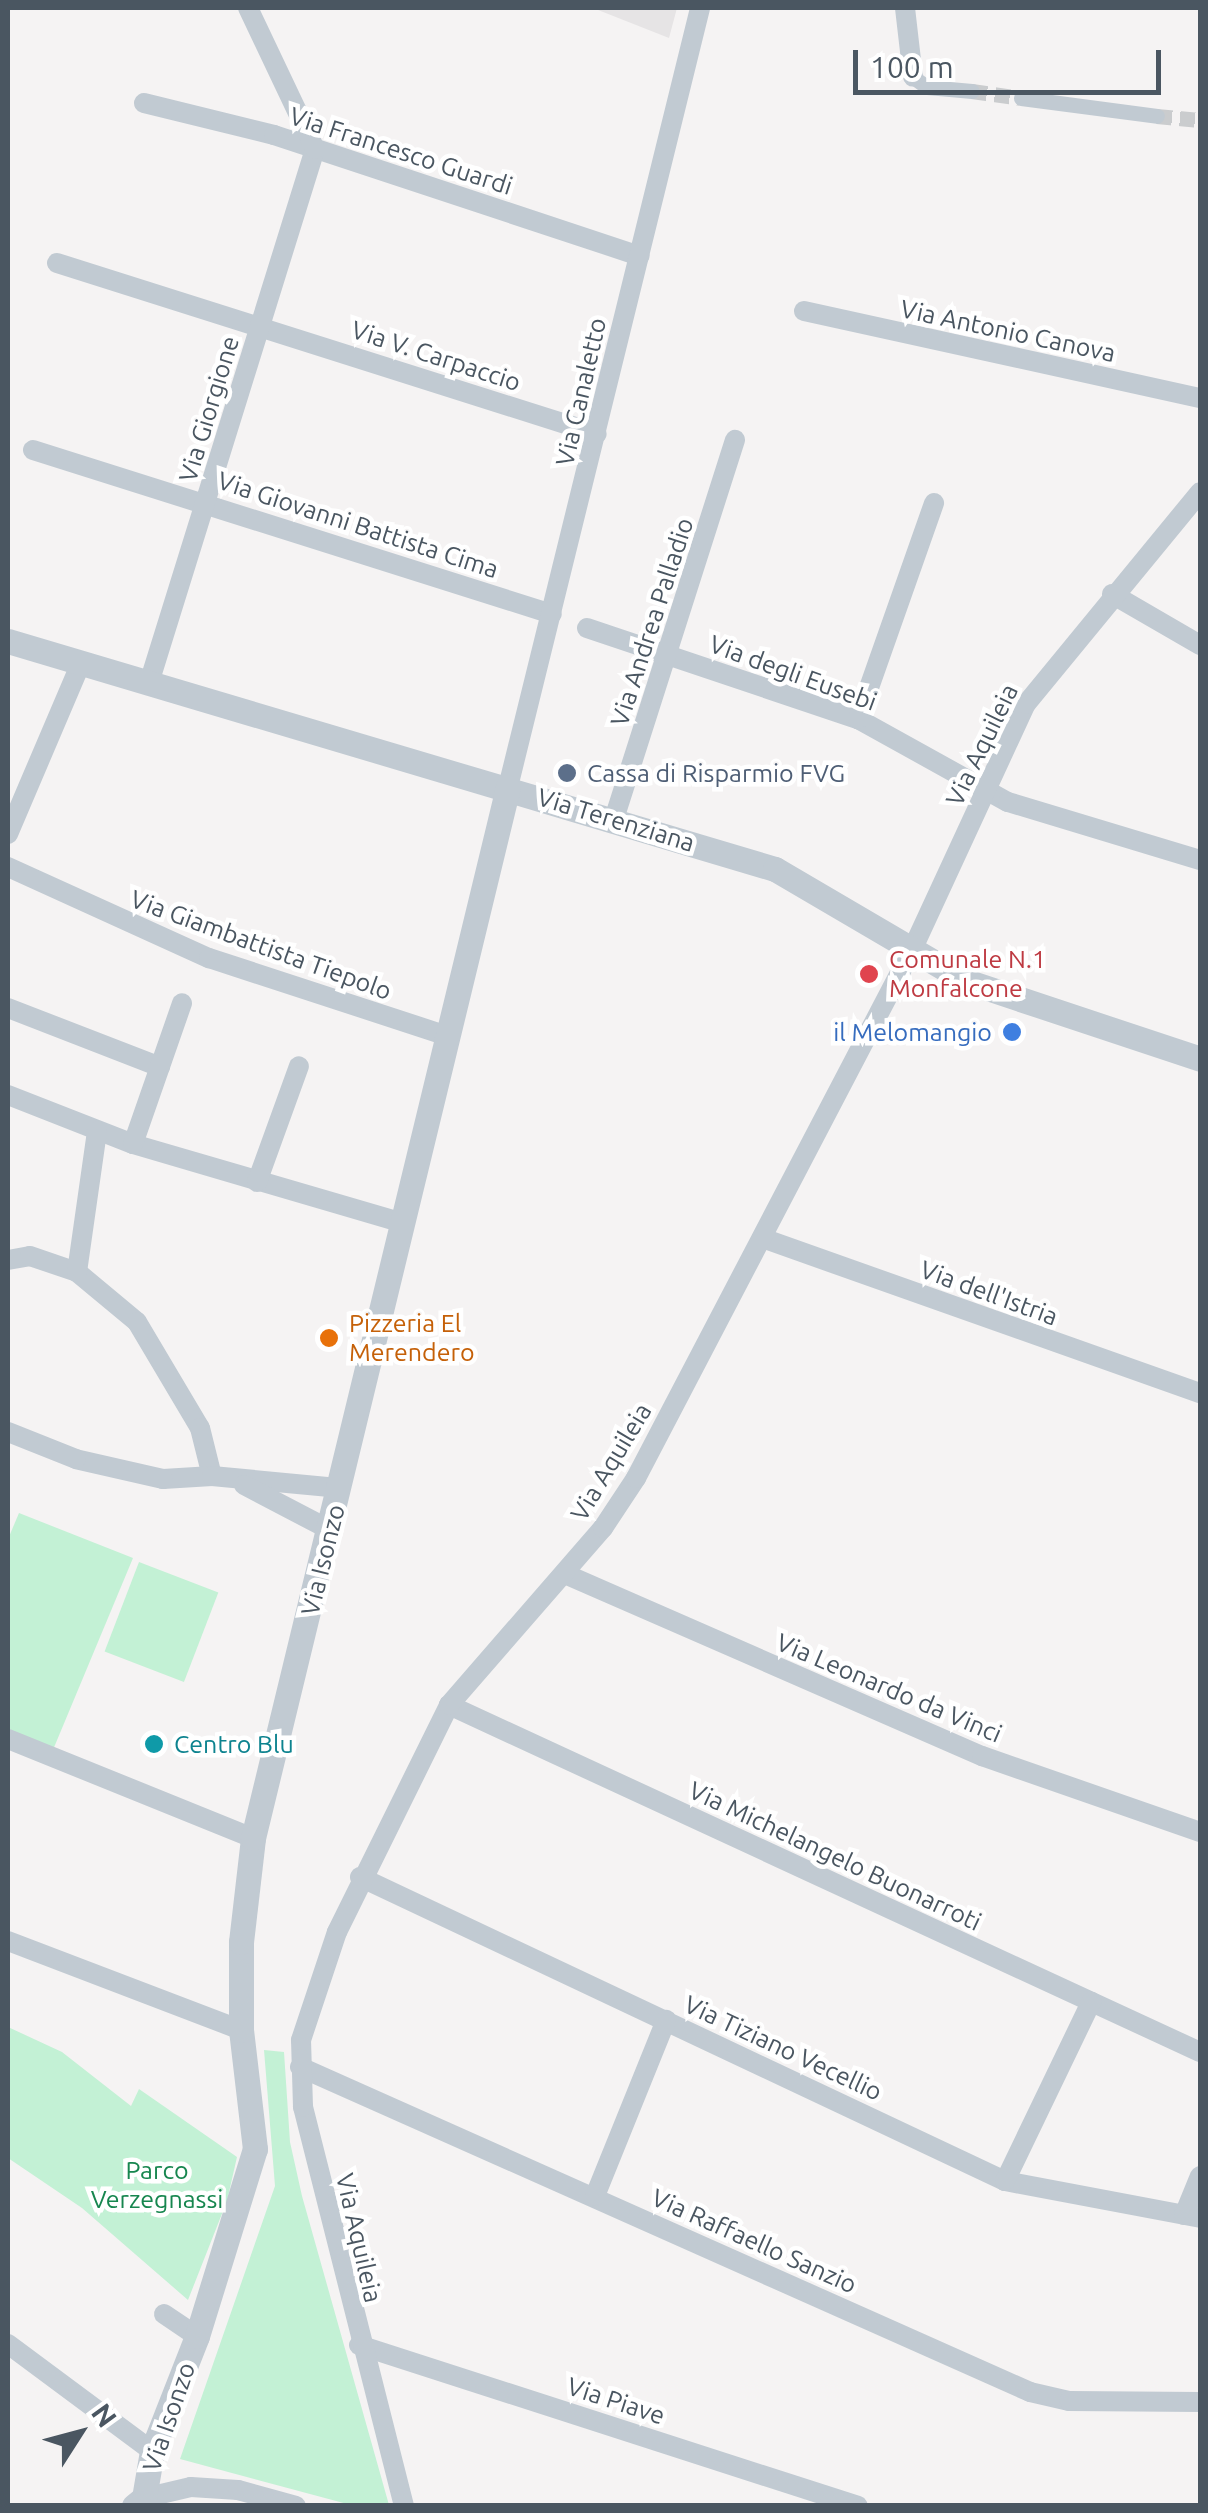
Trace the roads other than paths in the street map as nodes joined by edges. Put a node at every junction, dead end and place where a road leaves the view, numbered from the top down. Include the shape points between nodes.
1 (248, 8) edge
2 (700, 8) edge
3 (905, 8) edge
4 (913, 76) joint
5 (972, 91) tunnel mouth
6 (1021, 98) tunnel mouth
7 (144, 103) dead end
8 (1157, 116) tunnel mouth
9 (315, 149) junction
10 (640, 256) junction
11 (56, 263) dead end
12 (804, 312) dead end
13 (260, 325) junction
14 (1200, 398) edge
15 (597, 434) junction
16 (735, 440) dead end
17 (33, 450) dead end
18 (1200, 492) edge
19 (206, 502) junction
20 (934, 503) dead end
21 (1112, 594) junction
22 (552, 614) junction
23 (587, 628) dead end
24 (8, 641) edge
25 (1200, 645) edge
26 (670, 656) junction
27 (81, 663) junction
28 (150, 683) junction
29 (858, 719) junction
30 (508, 787) junction
31 (986, 792) junction
32 (614, 819) junction
33 (8, 834) edge
34 (1200, 860) edge
35 (8, 867) edge
36 (913, 948) junction
37 (182, 1003) dead end
38 (8, 1008) edge
39 (447, 1036) junction
40 (1200, 1058) edge
41 (299, 1066) dead end
42 (160, 1067) junction
43 (8, 1095) edge
44 (97, 1131) junction
45 (133, 1144) junction
46 (256, 1182) junction
47 (403, 1223) junction
48 (762, 1238) junction
49 (8, 1260) edge
50 (77, 1272) junction
51 (1200, 1393) edge
52 (8, 1432) edge
53 (212, 1476) junction
54 (243, 1484) junction
55 (340, 1488) junction
56 (330, 1530) junction
57 (565, 1574) junction
58 (449, 1706) junction
59 (8, 1738) edge
60 (1200, 1832) edge
61 (253, 1838) junction
62 (360, 1877) junction
63 (8, 1941) edge
64 (1091, 2002) junction
65 (666, 2020) junction
66 (241, 2030) junction
67 (1200, 2052) edge
68 (300, 2068) junction
69 (1200, 2176) edge
70 (1005, 2181) junction
71 (595, 2196) junction
72 (1192, 2216) edge
73 (164, 2314) dead end
74 (196, 2336) junction
75 (8, 2344) edge
76 (358, 2345) junction
77 (1200, 2402) edge
78 (152, 2451) junction
79 (139, 2502) edge
80 (296, 2506) edge
81 (404, 2506) edge
82 (858, 2506) edge

1 - 9 street
2 - 10 street, Via Canaletto
3 - 4 street
4 - 5 street via 927,87
6 - 8 street
7 - 9 street, Via Francesco Guardi
9 - 10 street, Via Francesco Guardi
9 - 13 street, Via Giorgione
10 - 15 street, Via Canaletto
11 - 13 street, Via V. Carpaccio
12 - 14 street, Via Antonio Canova
13 - 15 street, Via V. Carpaccio
13 - 19 street, Via Giorgione
15 - 22 street, Via Canaletto
16 - 26 street, Via Andrea Palladio
17 - 19 street, Via Giovanni Battista Cima
18 - 21 street, Via Aquileia
19 - 22 street, Via Giovanni Battista Cima
19 - 28 street, Via Giorgione
20 - 29 street
21 - 25 street
21 - 31 street, Via Aquileia via 1026,704
22 - 30 street, Via Canaletto
23 - 26 street, Via degli Eusebi
24 - 27 street, Via Terenziana
26 - 29 street, Via degli Eusebi
26 - 32 street, Via Andrea Palladio
27 - 28 street, Via Terenziana
27 - 33 street
28 - 30 street, Via Terenziana
29 - 31 street, Via degli Eusebi
30 - 32 street, Via Terenziana
30 - 39 street, Via Isonzo
31 - 34 street, Via degli Eusebi
31 - 36 street, Via Aquileia
32 - 36 street, Via Terenziana via 775,869
35 - 39 street, Via Giambattista Tiepolo via 208,958
36 - 40 street, Via Terenziana via 1004,997
36 - 48 street, Via Aquileia
37 - 42 street
38 - 42 street
39 - 47 street, Via Isonzo
41 - 46 street
42 - 45 street
43 - 44 street
44 - 45 street
44 - 50 street
45 - 46 street
46 - 47 street
47 - 55 street, Via Isonzo
48 - 51 street, Via dell'Istria
48 - 57 street, Via Aquileia via 636,1478
49 - 50 street via 30,1256
50 - 53 street via 137,1322 168,1368 200,1428
52 - 53 street via 76,1459 163,1479
53 - 54 street
54 - 55 street
54 - 56 street
55 - 56 street, Via Isonzo
56 - 61 street, Via Isonzo
57 - 58 street, Via Aquileia
57 - 60 street, Via Leonardo da Vinci via 982,1756
58 - 62 street, Via Aquileia
58 - 64 street, Via Michelangelo Buonarroti
59 - 61 street
61 - 66 street, Via Isonzo via 240,1942
62 - 65 street, Via Tiziano Vecellio
62 - 68 street, Via Aquileia via 301,2040
63 - 66 street
64 - 67 street, Via Michelangelo Buonarroti
64 - 70 street
65 - 70 street, Via Tiziano Vecellio
65 - 71 street
66 - 74 street, Via Isonzo via 255,2150
68 - 71 street, Via Raffaello Sanzio
68 - 76 street, Via Aquileia
69 - 72 street
70 - 72 street, Via Tiziano Vecellio
71 - 77 street, Via Raffaello Sanzio via 1049,2398
73 - 74 street, Via Isonzo
74 - 78 street, Via Isonzo
75 - 78 street
76 - 81 street, Via Aquileia
76 - 82 street, Via Piave
78 - 79 street, Via Isonzo
79 - 80 street via 192,2487 238,2490

